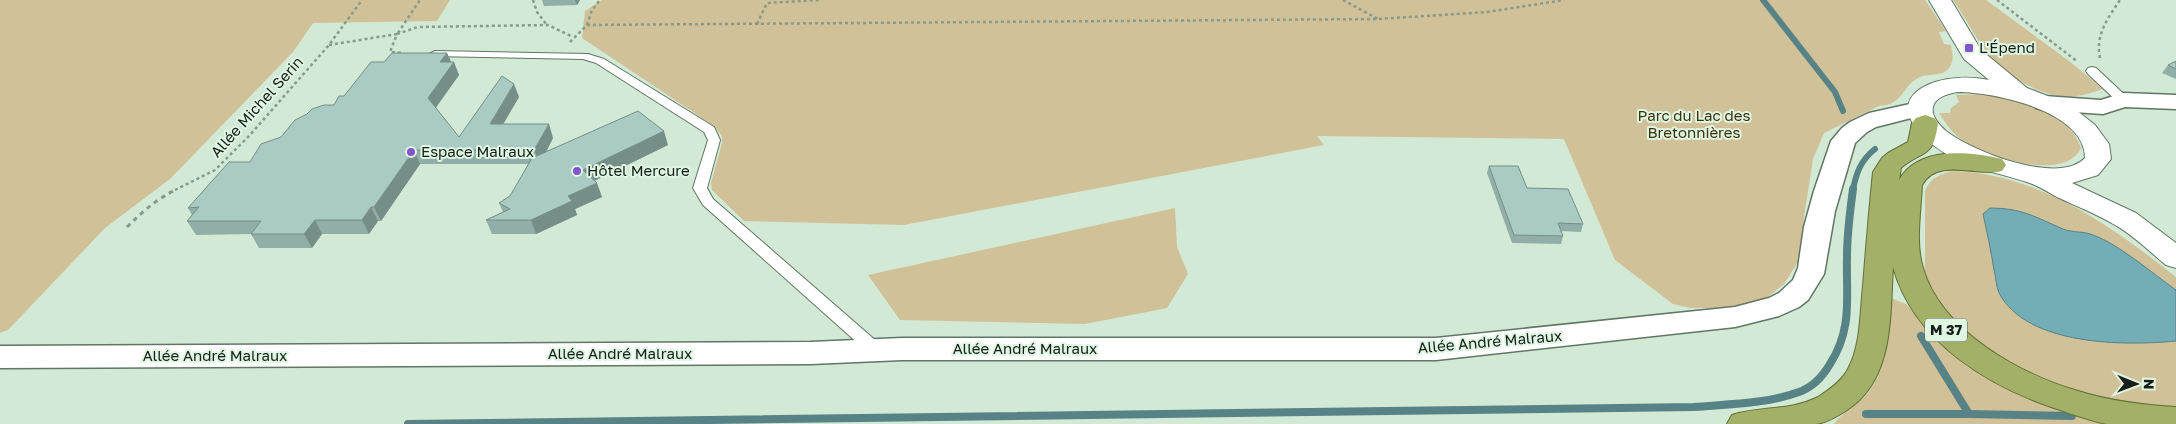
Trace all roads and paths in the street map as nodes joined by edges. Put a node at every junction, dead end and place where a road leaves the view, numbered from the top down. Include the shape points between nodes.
1 (362, 0) edge
2 (420, 0) edge
3 (533, 0) edge
4 (600, 0) edge
5 (819, 0) edge
6 (1343, 0) edge
7 (1564, 0) edge
8 (1940, 0) edge
9 (1997, 0) edge
10 (2120, 0) edge
11 (1378, 19) junction
12 (757, 24) junction
13 (548, 25) junction
14 (587, 25) junction
15 (397, 34) junction
16 (573, 37) junction
17 (329, 45) junction
18 (435, 54) joint
19 (1972, 54) junction
20 (557, 56) junction
21 (2092, 71) junction
22 (1958, 85) junction
23 (2033, 99) junction
24 (2176, 102) edge
25 (2113, 103) junction
26 (1922, 116) junction
27 (2087, 131) junction
28 (1993, 165) junction
29 (2089, 169) junction
30 (215, 170) junction
31 (225, 170) edge
32 (2034, 175) junction
33 (2126, 219) junction
34 (127, 227) dead end
35 (2176, 258) edge
36 (876, 350) junction
37 (0, 357) edge
38 (2176, 420) edge
39 (1744, 424) edge

1 - 17 path, Allée Michel Serin
2 - 15 path
3 - 13 path via 537,12
4 - 14 path
5 - 12 path via 767,3
6 - 11 path
7 - 11 path via 1487,12
8 - 19 street
9 - 21 path via 2070,58
10 - 21 path via 2099,37 2097,48 2102,65
11 - 12 path
12 - 14 path
13 - 15 path via 418,27
13 - 16 path
14 - 16 path
15 - 17 path
15 - 18 path via 390,52
16 - 20 path
17 - 30 path, Allée Michel Serin
18 - 20 lane
19 - 22 street
19 - 23 street
20 - 36 lane via 584,56 600,61 710,130 714,140 700,188 708,202
21 - 25 lane via 2110,90
22 - 23 street via 1987,86
22 - 26 street via 1930,91 1921,99
23 - 25 street
23 - 27 street via 2070,117
24 - 25 street
25 - 27 street
26 - 28 street via 1940,138
26 - 36 street, Allée André Malraux via 1869,121 1849,132 1843,141 1819,220 1810,274 1793,297 1758,312 1436,349
26 - 39 highway via 1924,138 1921,145 1893,160 1886,172 1874,328 1863,371 1844,396 1823,408 1798,417
27 - 29 street via 2097,146 2098,159
28 - 32 street
28 - 38 highway, M 37 via 1940,163 1921,169 1912,178 1906,252 1912,281 1928,310 1940,325 1985,360 2052,395 2103,410
29 - 32 street via 2075,174
29 - 33 street
30 - 31 path
30 - 34 path, Allée Michel Serin via 161,197
32 - 33 street
33 - 35 street
36 - 37 street, Allée André Malraux

